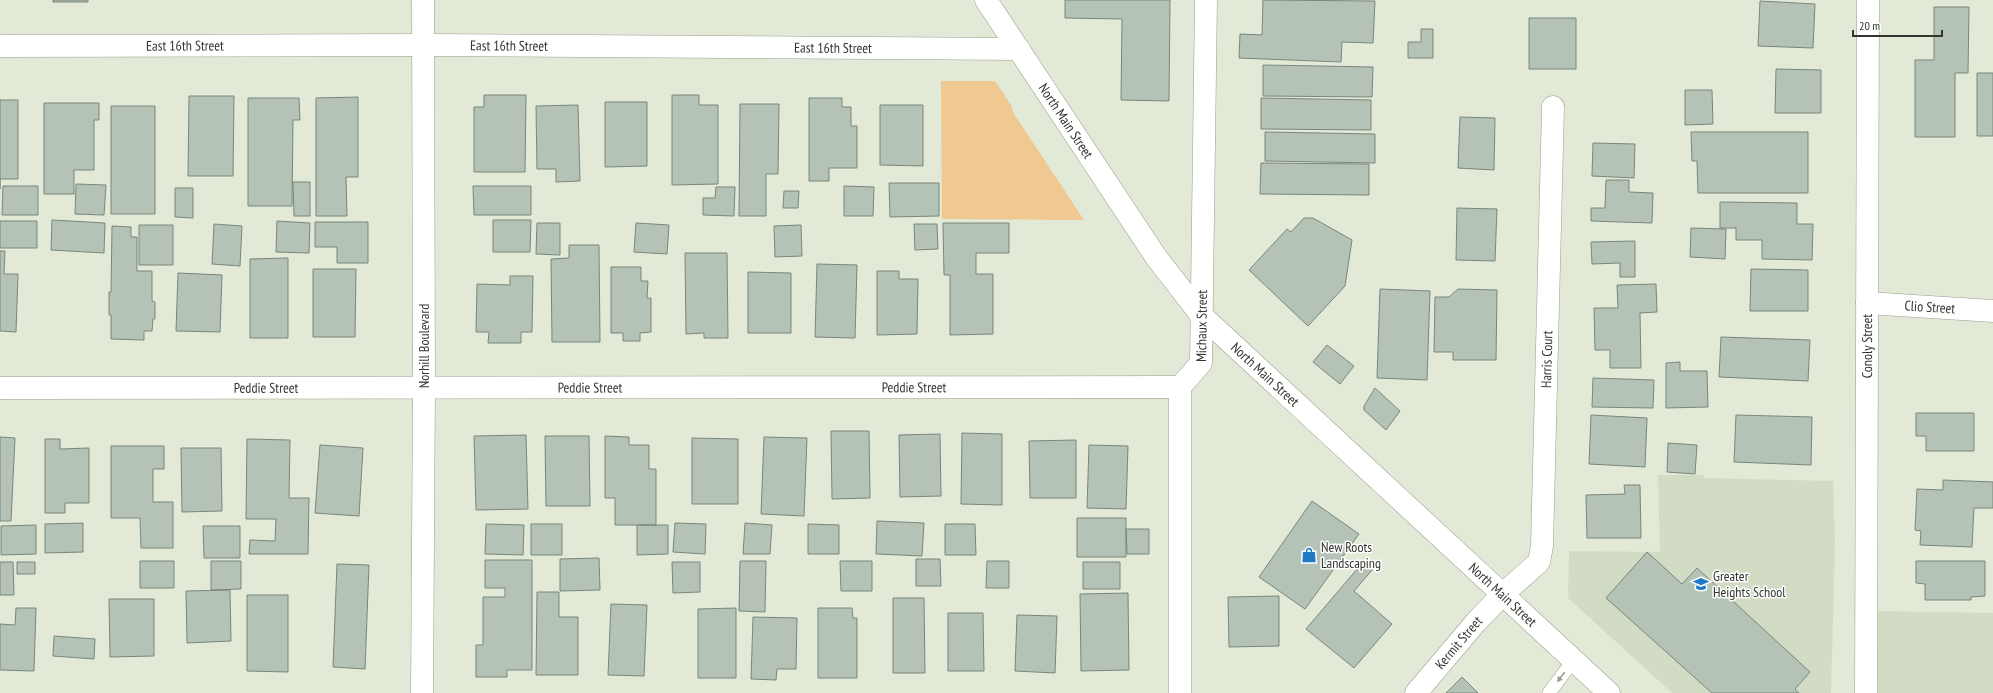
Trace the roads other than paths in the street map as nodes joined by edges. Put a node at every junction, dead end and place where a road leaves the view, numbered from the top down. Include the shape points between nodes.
1 (423, 0) edge
2 (986, 0) edge
3 (1206, 0) edge
4 (1868, 0) edge
5 (423, 45) junction
6 (0, 46) edge
7 (1018, 49) junction
8 (1553, 107) dead end
9 (1867, 303) junction
10 (1993, 311) edge
11 (1201, 315) junction
12 (1180, 387) junction
13 (0, 388) edge
14 (424, 388) junction
15 (1503, 594) junction
16 (1573, 661) junction
17 (422, 693) edge
18 (1180, 693) edge
19 (1416, 693) edge
20 (1549, 693) edge
21 (1609, 693) edge
22 (1866, 693) edge

1 - 5 street, Norhill Boulevard
2 - 7 street, North Main Street
3 - 11 street, Michaux Street
4 - 9 street, Conoly Street
5 - 6 street, East 16th Street
5 - 7 street, East 16th Street
5 - 14 street, Norhill Boulevard
7 - 11 street, North Main Street via 1156,257
8 - 15 street, Harris Court via 1542,546 1539,562
9 - 10 street, Clio Street
9 - 22 street, Conoly Street
11 - 12 street, Michaux Street via 1201,363
11 - 15 street, North Main Street
12 - 14 street, Peddie Street
12 - 18 street
13 - 14 street, Peddie Street
14 - 17 street, Norhill Boulevard
15 - 16 street, North Main Street
15 - 19 street, Kermit Street
16 -> 20 lane
16 - 21 street, North Main Street

